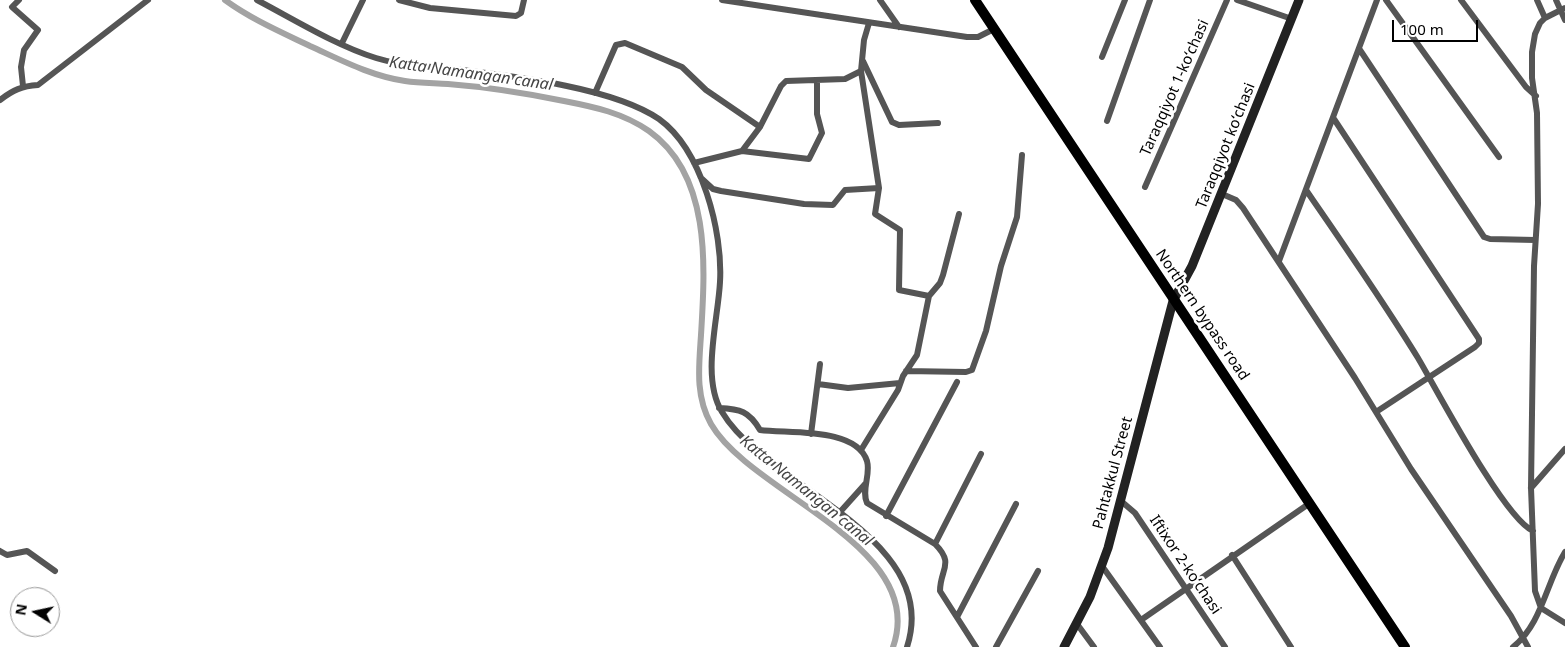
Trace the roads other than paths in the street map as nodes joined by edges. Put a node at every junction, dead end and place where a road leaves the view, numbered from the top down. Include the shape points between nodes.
1 (20, 0) edge
2 (148, 0) edge
3 (257, 0) edge
4 (363, 0) edge
5 (399, 0) edge
6 (524, 0) edge
7 (722, 0) edge
8 (880, 0) edge
9 (975, 0) edge
10 (1125, 0) edge
11 (1150, 0) edge
12 (1227, 0) edge
13 (1237, 0) edge
14 (1299, 0) edge
15 (1377, 0) edge
16 (1386, 0) edge
17 (1461, 0) edge
18 (1537, 0) edge
19 (1556, 0) edge
20 (1563, 9) edge
21 (1545, 18) junction
22 (1292, 19) junction
23 (1565, 20) edge
24 (869, 23) junction
25 (899, 27) junction
26 (994, 29) junction
27 (342, 43) junction
28 (1360, 50) junction
29 (1102, 57) dead end
30 (863, 60) junction
31 (861, 70) junction
32 (817, 81) junction
33 (23, 86) junction
34 (595, 93) junction
35 (1536, 96) junction
36 (0, 100) edge
37 (1334, 120) junction
38 (1107, 122) dead end
39 (938, 123) dead end
40 (760, 127) junction
41 (742, 151) junction
42 (1022, 155) dead end
43 (1499, 157) dead end
44 (694, 162) junction
45 (700, 177) junction
46 (1146, 187) dead end
47 (879, 188) junction
48 (1306, 190) junction
49 (1222, 194) junction
50 (959, 214) dead end
51 (1535, 240) junction
52 (1279, 261) junction
53 (929, 296) junction
54 (1173, 301) junction
55 (820, 364) dead end
56 (906, 370) junction
57 (1428, 378) junction
58 (957, 382) dead end
59 (900, 383) junction
60 (817, 387) junction
61 (719, 408) junction
62 (1376, 412) junction
63 (811, 434) junction
64 (1565, 449) edge
65 (861, 450) junction
66 (981, 454) dead end
67 (866, 482) junction
68 (1532, 488) junction
69 (1121, 501) junction
70 (1310, 503) junction
71 (1016, 504) dead end
72 (840, 512) junction
73 (886, 516) junction
74 (1533, 531) junction
75 (936, 544) junction
76 (0, 551) edge
77 (1565, 552) edge
78 (1232, 555) junction
79 (1102, 566) junction
80 (55, 571) dead end
81 (1038, 571) dead end
82 (1186, 589) junction
83 (1540, 608) junction
84 (956, 617) junction
85 (1141, 620) junction
86 (1565, 623) edge
87 (1077, 624) junction
88 (1523, 639) junction
89 (907, 647) edge
90 (976, 647) edge
91 (996, 647) edge
92 (1064, 647) edge
93 (1094, 647) edge
94 (1160, 647) edge
95 (1225, 647) edge
96 (1291, 647) edge
97 (1405, 647) edge
98 (1513, 647) edge
99 (1528, 647) edge

1 - 33 street via 12,7 38,30 24,50
2 - 33 street via 38,85
3 - 27 street
4 - 27 street
5 - 6 street via 430,8 516,16 521,13
7 - 24 street
8 - 25 street
9 - 26 main road, Northern bypass road
10 - 29 street
11 - 38 street
12 - 46 street, Taraqqiyot 1-koʻchasi
13 - 22 street
14 - 22 street, Taraqqiyot koʻchasi
15 - 28 street
16 - 43 street
17 - 35 street
18 - 21 street
19 - 20 street
20 - 21 street
20 - 23 street
21 - 35 street via 1537,28 1532,52
22 - 49 street, Taraqqiyot koʻchasi
24 - 25 street
24 - 30 street
25 - 26 street via 978,37
26 - 54 main road, Northern bypass road
27 - 34 street via 385,60
28 - 37 street
28 - 51 street via 1484,237
30 - 31 street
30 - 39 street via 892,122 899,125
31 - 32 street via 845,78
31 - 47 street
32 - 40 street via 786,81
32 - 41 street via 817,114 822,133 809,159
33 - 36 street
34 - 40 street via 616,45 625,43 682,67 706,90
34 - 44 street via 658,119 673,132
35 - 51 street via 1538,204
37 - 48 street
37 - 57 street via 1479,337 1478,344
40 - 41 street
41 - 44 street
42 - 56 street via 1017,217 972,370
44 - 45 street
45 - 47 street via 720,191 804,204 833,204 845,190
45 - 61 street via 712,213 720,259 712,369 713,392
47 - 53 street via 875,214 898,228 901,235 898,289
48 - 52 street
48 - 57 street via 1404,336
49 - 52 street via 1236,200 1243,208
49 - 54 street, Taraqqiyot koʻchasi via 1192,266
50 - 53 street via 940,283
51 - 68 street
52 - 62 street
53 - 56 street via 917,355
54 - 69 street, Pahtakkul Street
54 - 70 main road, Northern bypass road
55 - 60 street
56 - 59 street
57 - 62 street
57 - 74 street via 1494,486 1521,524
58 - 73 street
59 - 60 street
59 - 65 street
60 - 63 street
61 - 63 street via 750,414 760,430
61 - 72 street via 740,435 760,453
62 - 88 street
63 - 65 street via 840,438
64 - 68 street
65 - 67 street via 866,461
66 - 75 street
67 - 72 street
67 - 73 street via 867,503
68 - 74 street
69 - 79 street, Pahtakkul Street
69 - 82 street, Iftixor 2-koʻchasi via 1134,513
70 - 78 street
70 - 97 main road, Northern bypass road
71 - 84 street
72 - 89 street via 871,539 902,580 912,618
73 - 75 street
74 - 83 street via 1534,591
75 - 84 street via 947,563 940,591
76 - 80 street via 8,555 27,551
77 - 83 street
78 - 82 street
78 - 96 street
79 - 85 street
79 - 87 street, Pahtakkul Street
81 - 91 street
82 - 85 street
82 - 95 street, Iftixor 2-koʻchasi
83 - 86 street
83 - 88 street
84 - 90 street
85 - 94 street
87 - 92 street, Pahtakkul Street
87 - 93 street
88 - 98 street
88 - 99 street

